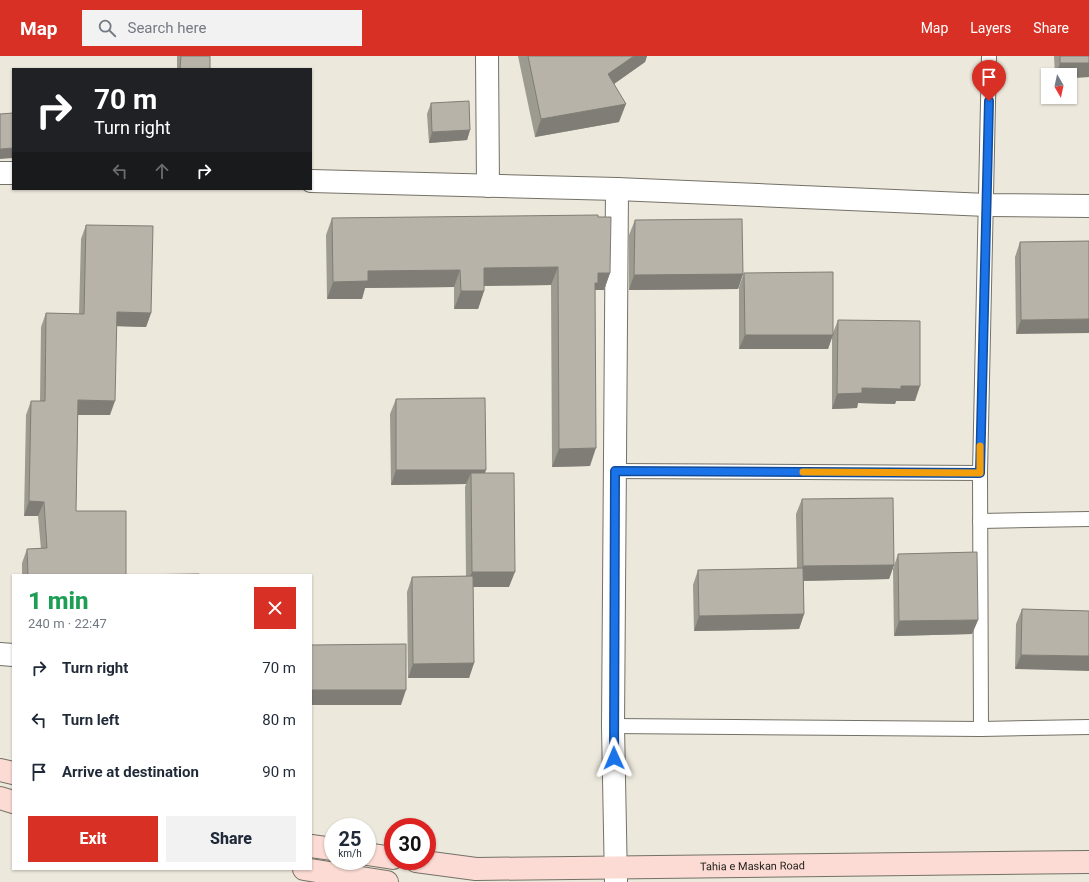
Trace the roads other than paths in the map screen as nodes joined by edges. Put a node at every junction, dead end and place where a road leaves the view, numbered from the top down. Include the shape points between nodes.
1 (488, 56) edge
2 (989, 56) edge
3 (0, 173) edge
4 (12, 173) edge
5 (312, 181) edge
6 (488, 186) junction
7 (617, 189) junction
8 (987, 205) junction
9 (1089, 206) edge
10 (615, 471) junction
11 (980, 473) junction
12 (1089, 519) edge
13 (980, 521) junction
14 (0, 654) edge
15 (12, 655) edge
16 (613, 726) junction
17 (1089, 727) edge
18 (981, 729) junction
19 (0, 770) edge
20 (12, 773) edge
21 (0, 798) edge
22 (12, 802) edge
23 (312, 846) edge
24 (324, 848) edge
25 (1089, 862) edge
26 (436, 864) edge
27 (310, 870) edge
28 (616, 875) edge
29 (387, 882) edge

1 - 6 street
2 - 8 lane
3 - 4 street
5 - 6 street
6 - 7 street
7 - 8 street
7 - 10 street
8 - 9 street
8 - 11 lane
10 - 11 lane
10 - 16 street
11 - 13 lane
12 - 13 lane
13 - 18 lane
14 - 15 street
16 - 18 lane
16 - 28 street
17 - 18 lane
19 - 20 main road
21 - 22 main road
23 - 24 main road
25 - 28 main road, Tahia e Maskan Road
26 - 28 main road, Tahia e Maskan Road via 476,869
27 - 29 main road

